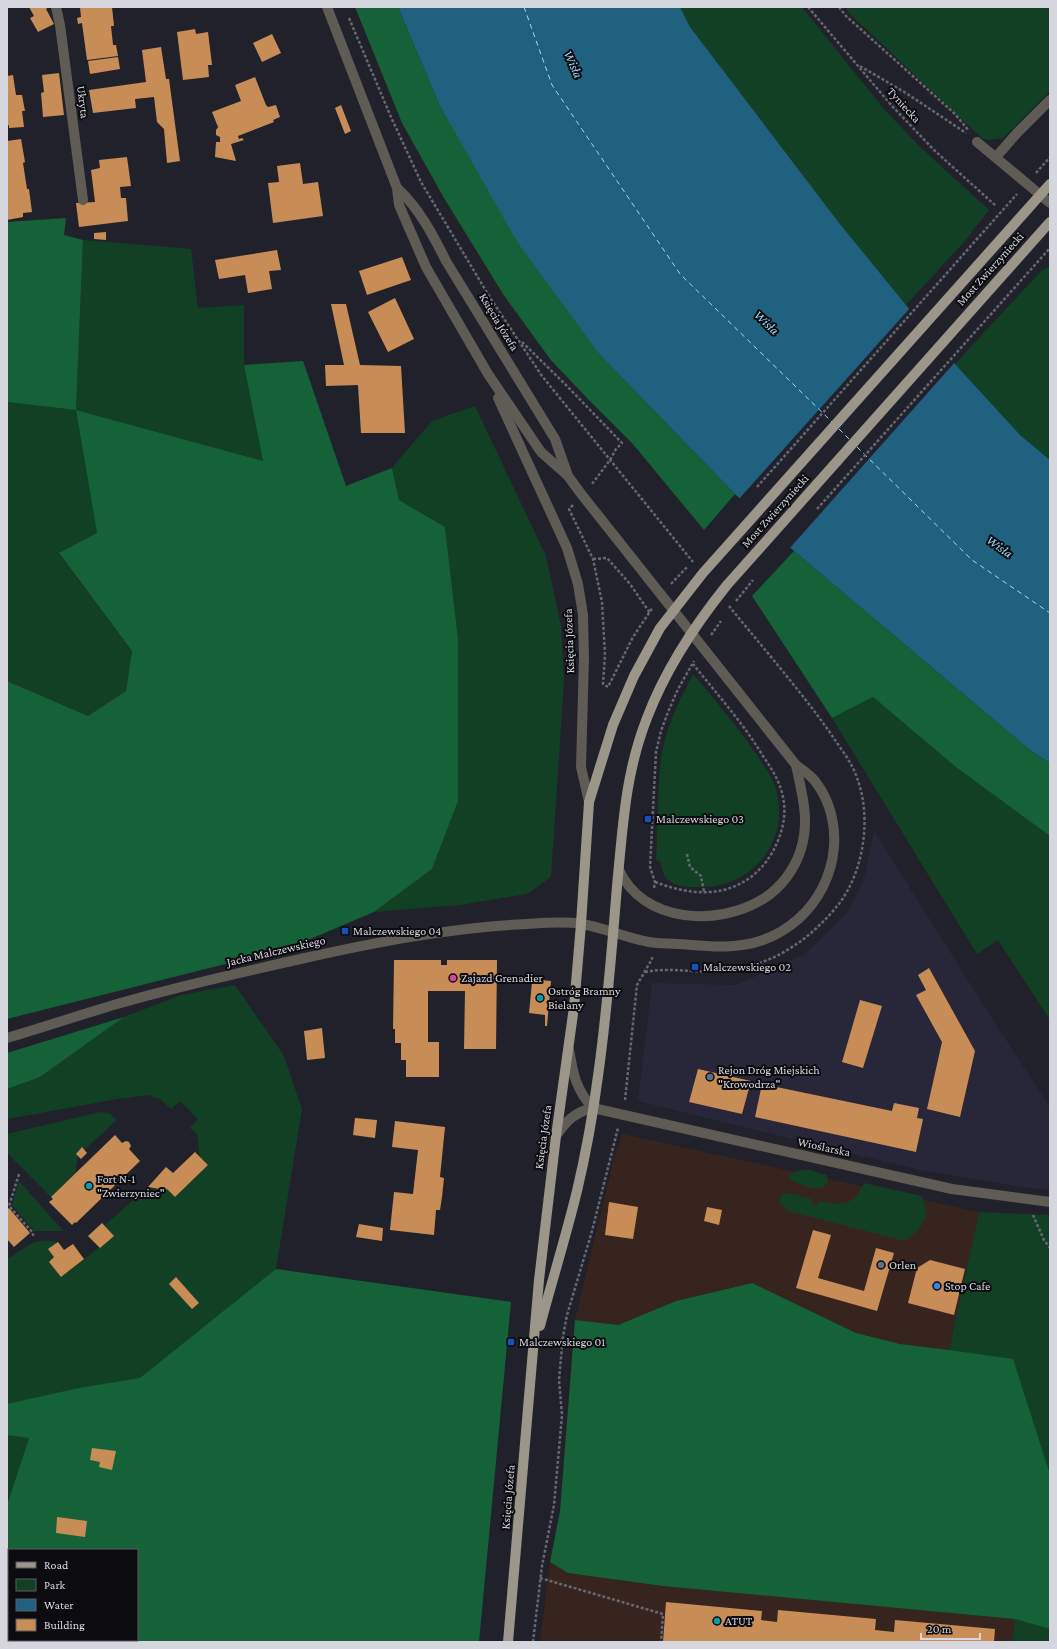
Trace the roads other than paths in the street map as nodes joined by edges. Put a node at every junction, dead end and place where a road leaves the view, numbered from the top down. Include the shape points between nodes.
1 (56, 7) edge
2 (327, 7) edge
3 (1050, 100) edge
4 (978, 142) road end
5 (996, 157) junction
6 (1050, 184) edge
7 (397, 188) junction
8 (83, 200) dead end
9 (1050, 203) edge
10 (1050, 222) edge
11 (488, 374) junction
12 (568, 476) junction
13 (796, 765) junction
14 (589, 802) junction
15 (619, 870) junction
16 (581, 924) junction
17 (613, 932) junction
18 (7, 1038) edge
19 (569, 1049) junction
20 (594, 1108) junction
21 (556, 1136) junction
22 (1050, 1202) edge
23 (533, 1353) junction
24 (508, 1642) edge

1 - 8 street, Ukryta
2 - 7 street, Księcia Józefa
3 - 5 street
4 - 5 street
5 - 9 street
6 - 14 main road, Most Zwierzyniecki via 674,608 646,652 612,725
7 - 11 street, Księcia Józefa via 399,206 426,267
7 - 12 street, Księcia Józefa via 410,200 434,237 446,261 555,439
10 - 15 main road, Most Zwierzyniecki via 727,585 693,630 666,675 646,719 630,771 622,820
11 - 12 street, Księcia Józefa via 541,452
11 - 14 street, Księcia Józefa via 567,548 578,584 583,615 584,657 581,767
12 - 13 street, Księcia Józefa
13 - 15 street, Księcia Józefa via 805,809 804,837 786,878 764,899 749,907 723,914 681,915 642,900 629,888
13 - 17 street, Księcia Józefa via 814,780 822,791 833,820 835,838 834,856 825,886 818,898 792,924 765,940 731,946 650,942
14 - 16 main road, Księcia Józefa
15 - 17 main road, Księcia Józefa
16 - 17 street, Księcia Józefa
16 - 18 street, Jacka Malczewskiego via 526,924 481,928 344,949 139,998
16 - 19 main road, Księcia Józefa
17 - 20 main road, Księcia Józefa
19 - 20 street via 578,1088 584,1099
19 - 21 main road, Księcia Józefa
20 - 21 street via 582,1110 572,1117
20 - 22 street, Wioślarska via 952,1189
20 - 23 main road, Księcia Józefa via 577,1190
21 - 23 main road, Księcia Józefa
23 - 24 main road, Księcia Józefa

